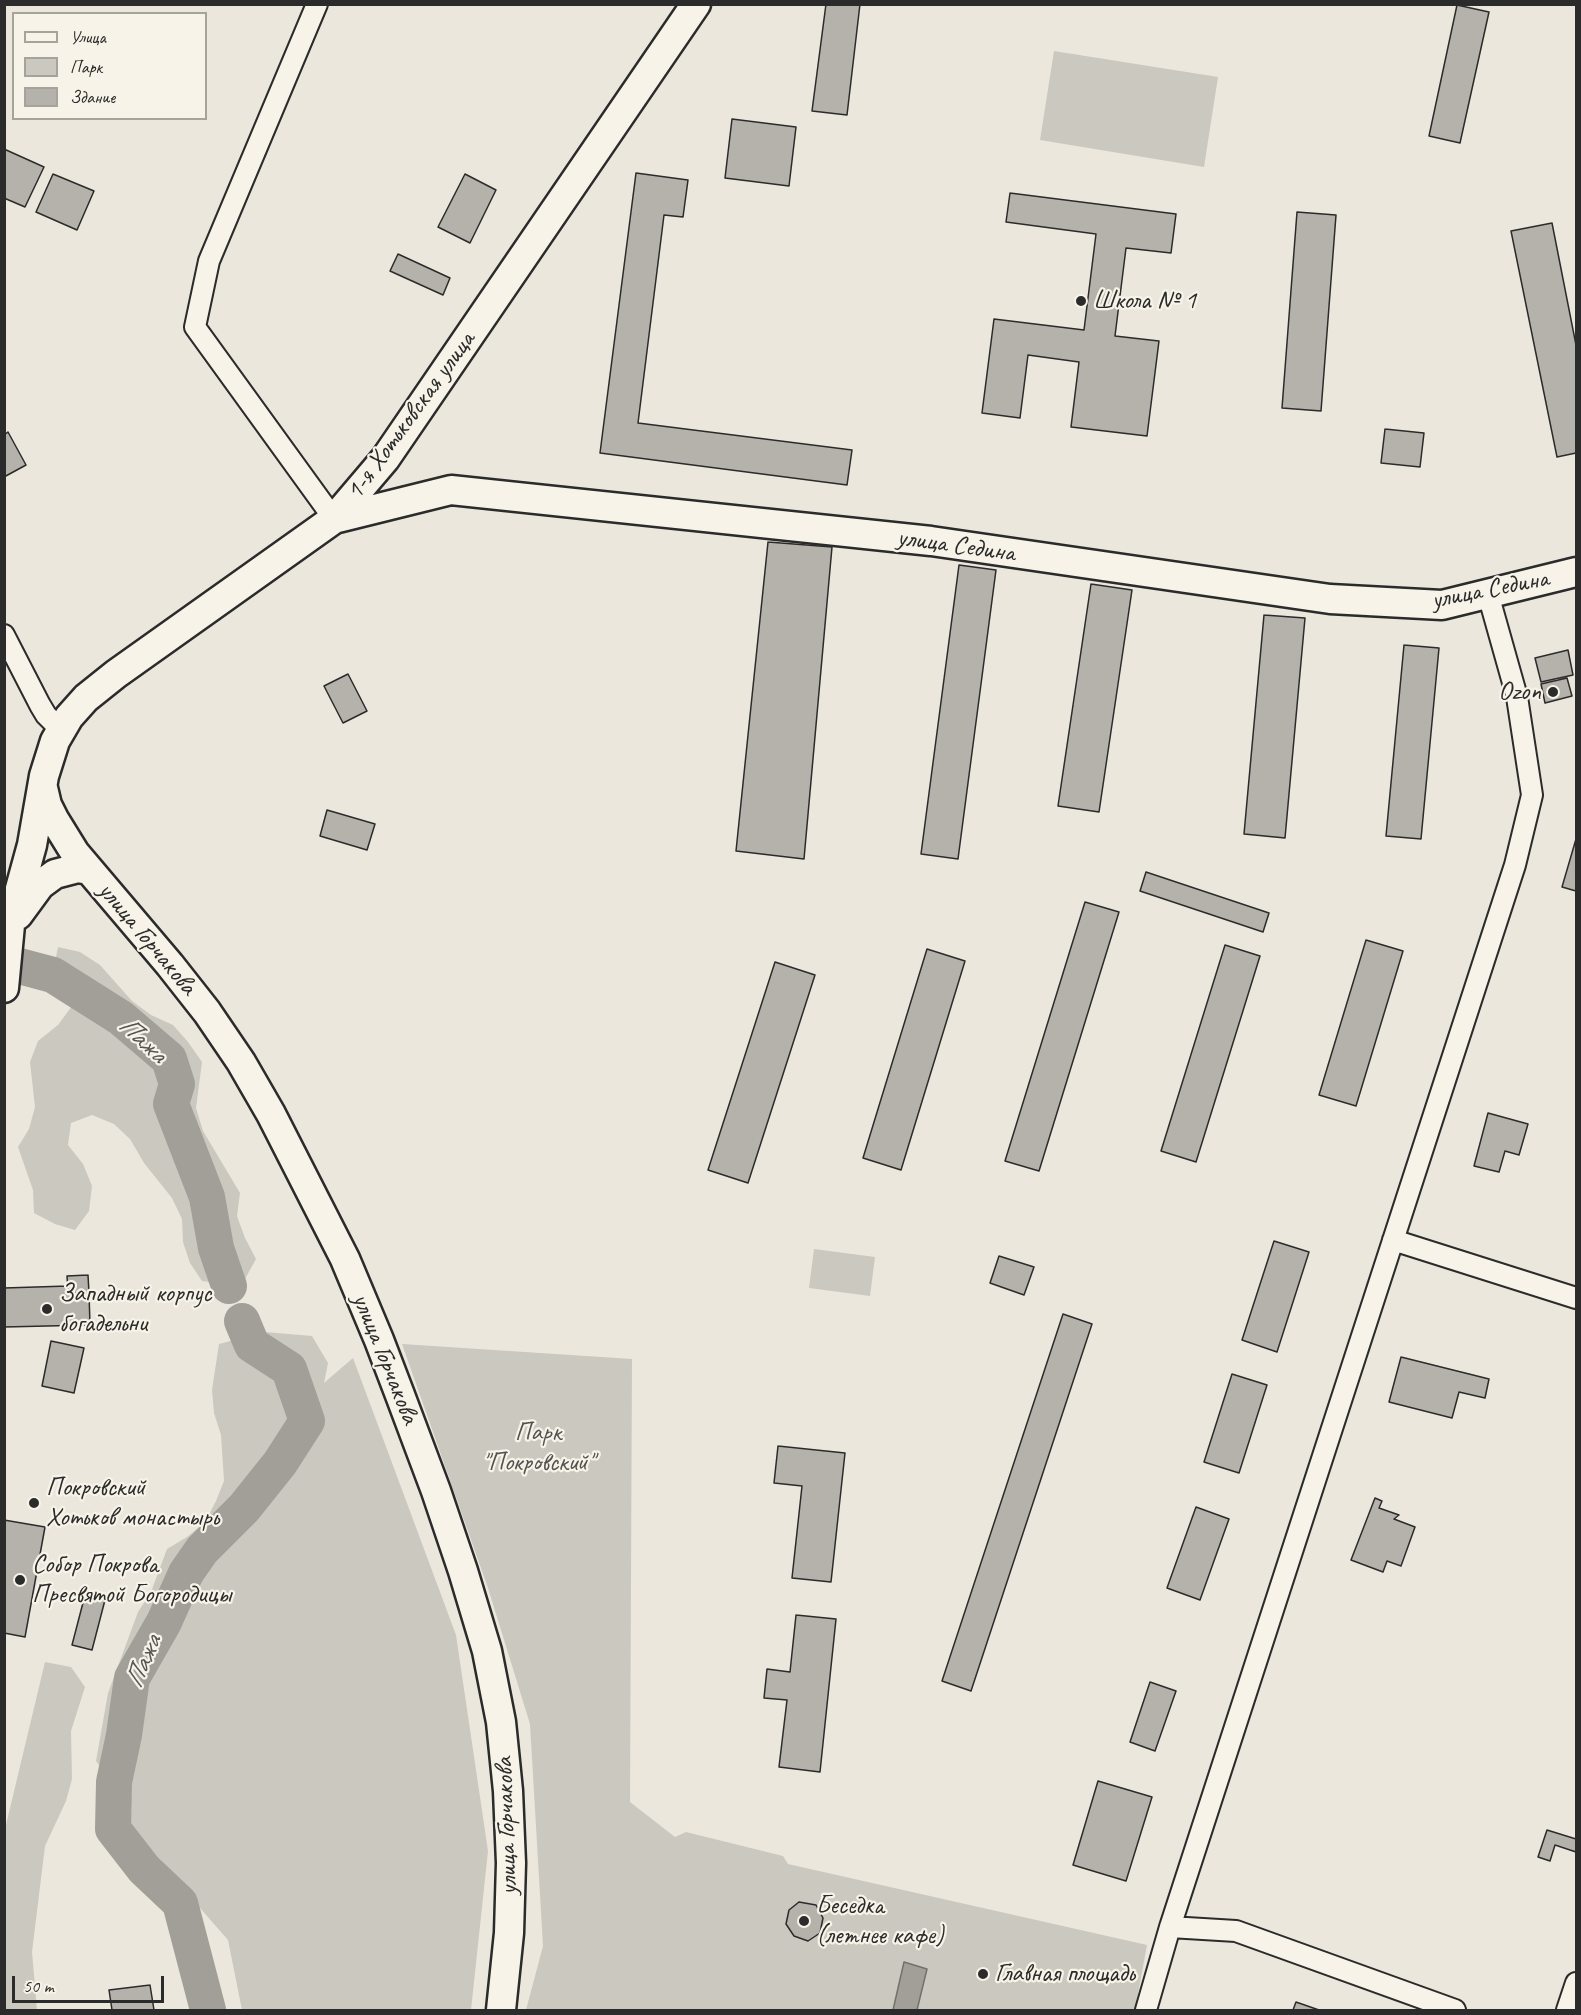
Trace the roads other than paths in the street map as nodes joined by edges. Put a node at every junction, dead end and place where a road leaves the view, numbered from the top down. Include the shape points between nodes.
1 (316, 4) edge
2 (696, 4) edge
3 (334, 519) junction
4 (1576, 572) edge
5 (1488, 594) junction
6 (4, 635) edge
7 (61, 730) junction
8 (43, 788) junction
9 (89, 870) junction
10 (10, 925) junction
11 (4, 988) edge
12 (1393, 1240) junction
13 (1576, 1298) edge
14 (1170, 1927) junction
15 (1576, 1983) edge
16 (501, 2010) edge
17 (1146, 2010) edge
18 (1455, 2010) edge
19 (1568, 2010) edge

1 - 3 street via 209,261 195,327
2 - 3 main road, 1-я Хотьковская улица via 385,459
3 - 5 main road, улица Седина via 451,490 920,540 1330,599 1442,605
3 - 7 main road, 1-я Хотьковская улица via 116,674 86,698
4 - 5 main road, улица Седина
5 - 12 street via 1517,697 1532,795 1515,864
6 - 7 street via 46,715
7 - 8 main road, 1-я Хотьковская улица
8 - 9 main road, улица Горчакова via 54,819
8 - 10 main road, 1-я Хотьковская улица
9 - 10 main road via 78,868 55,874 40,885
9 - 16 main road, улица Горчакова via 207,1012 271,1114 354,1280 436,1491 487,1652 501,1722 511,1863 510,1933
10 - 11 main road, 1-я Хотьковская улица
12 - 13 street
12 - 14 street
14 - 17 street
14 - 18 street via 1236,1931
15 - 19 street

